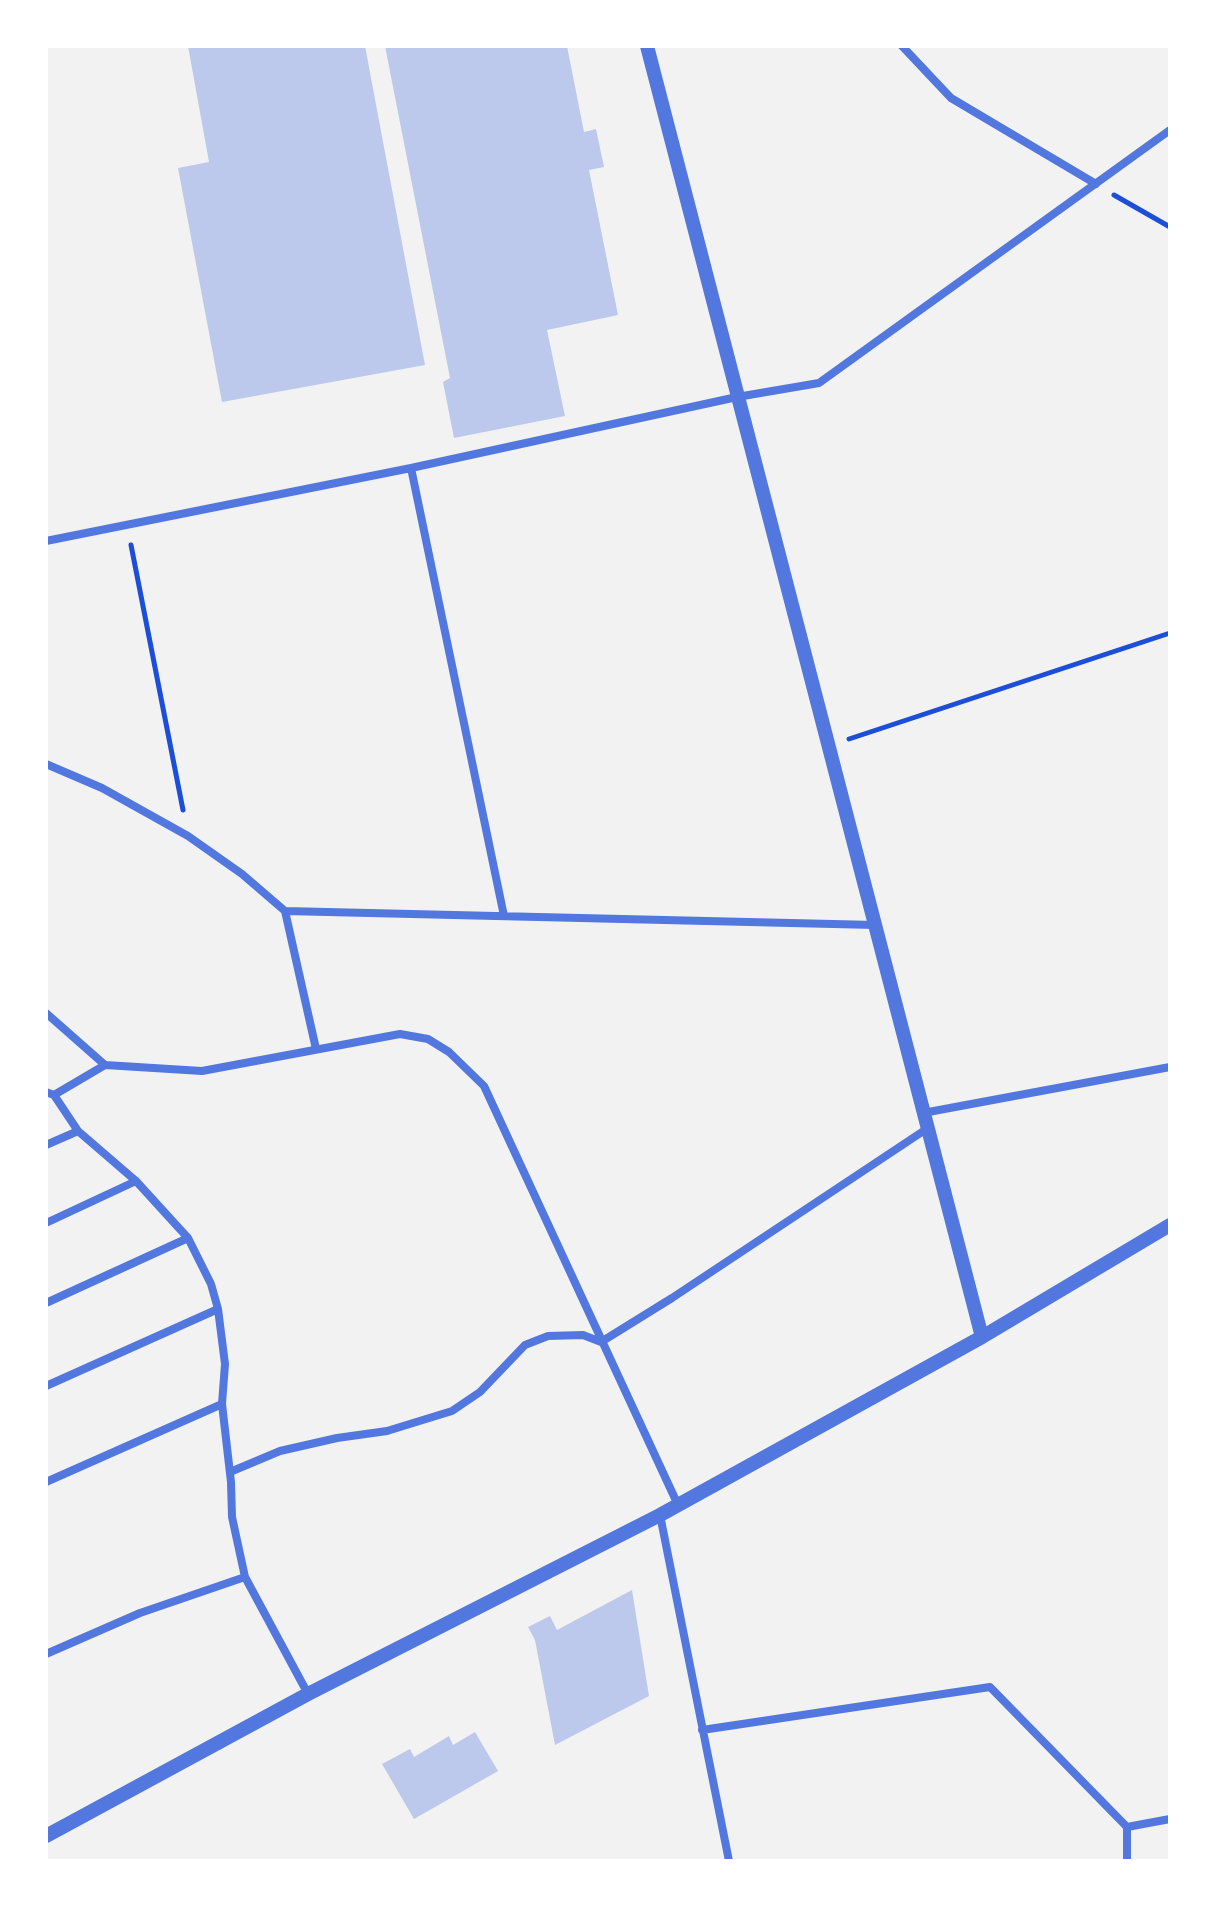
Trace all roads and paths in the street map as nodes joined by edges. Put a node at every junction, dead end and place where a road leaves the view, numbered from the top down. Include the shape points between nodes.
1 (647, 46) edge
2 (902, 46) edge
3 (1170, 130) edge
4 (1096, 184) junction
5 (1170, 227) edge
6 (737, 397) junction
7 (411, 468) junction
8 (126, 524) junction
9 (46, 541) edge
10 (1170, 633) edge
11 (829, 746) junction
12 (46, 764) edge
13 (188, 836) junction
14 (285, 911) junction
15 (504, 916) junction
16 (875, 925) junction
17 (46, 1013) edge
18 (316, 1049) junction
19 (105, 1065) junction
20 (1170, 1067) edge
21 (50, 1094) edge
22 (926, 1120) junction
23 (78, 1131) junction
24 (46, 1145) edge
25 (136, 1181) junction
26 (46, 1223) edge
27 (1170, 1225) edge
28 (188, 1238) junction
29 (46, 1303) edge
30 (218, 1309) junction
31 (982, 1337) junction
32 (601, 1342) junction
33 (46, 1386) edge
34 (222, 1404) junction
35 (230, 1472) junction
36 (46, 1482) edge
37 (678, 1505) junction
38 (660, 1515) junction
39 (245, 1577) junction
40 (46, 1654) edge
41 (308, 1694) junction
42 (702, 1730) junction
43 (1170, 1819) edge
44 (1127, 1827) junction
45 (46, 1836) edge
46 (729, 1861) edge
47 (1127, 1861) edge

1 - 6 street
2 - 4 street via 951,98
3 - 4 street
4 - 5 path
4 - 6 street via 819,383
6 - 7 street
6 - 11 street
7 - 8 street
7 - 15 street
8 - 9 street
8 - 13 path
10 - 11 path
11 - 16 street
12 - 13 street
13 - 14 street
14 - 15 street
14 - 18 street
15 - 16 street
16 - 22 street
17 - 19 street
18 - 19 street via 202,1071
18 - 32 street via 400,1034 428,1039 463,1064 484,1086
19 - 21 street
20 - 22 street
21 - 23 street
22 - 31 street
22 - 32 street
23 - 24 street
23 - 25 street
25 - 26 street
25 - 28 street
27 - 31 street
28 - 29 street
28 - 30 street
30 - 33 street
30 - 34 street via 225,1364
31 - 37 street
32 - 35 street via 583,1335 548,1336 525,1345 480,1392 452,1411 387,1431 280,1451
32 - 37 street
34 - 35 street
34 - 36 street
35 - 39 street via 232,1517
37 - 38 street
38 - 41 street
38 - 42 street
39 - 40 street via 140,1613
39 - 41 street
41 - 45 street
42 - 44 street via 990,1687
42 - 46 street
43 - 44 street
44 - 47 street

